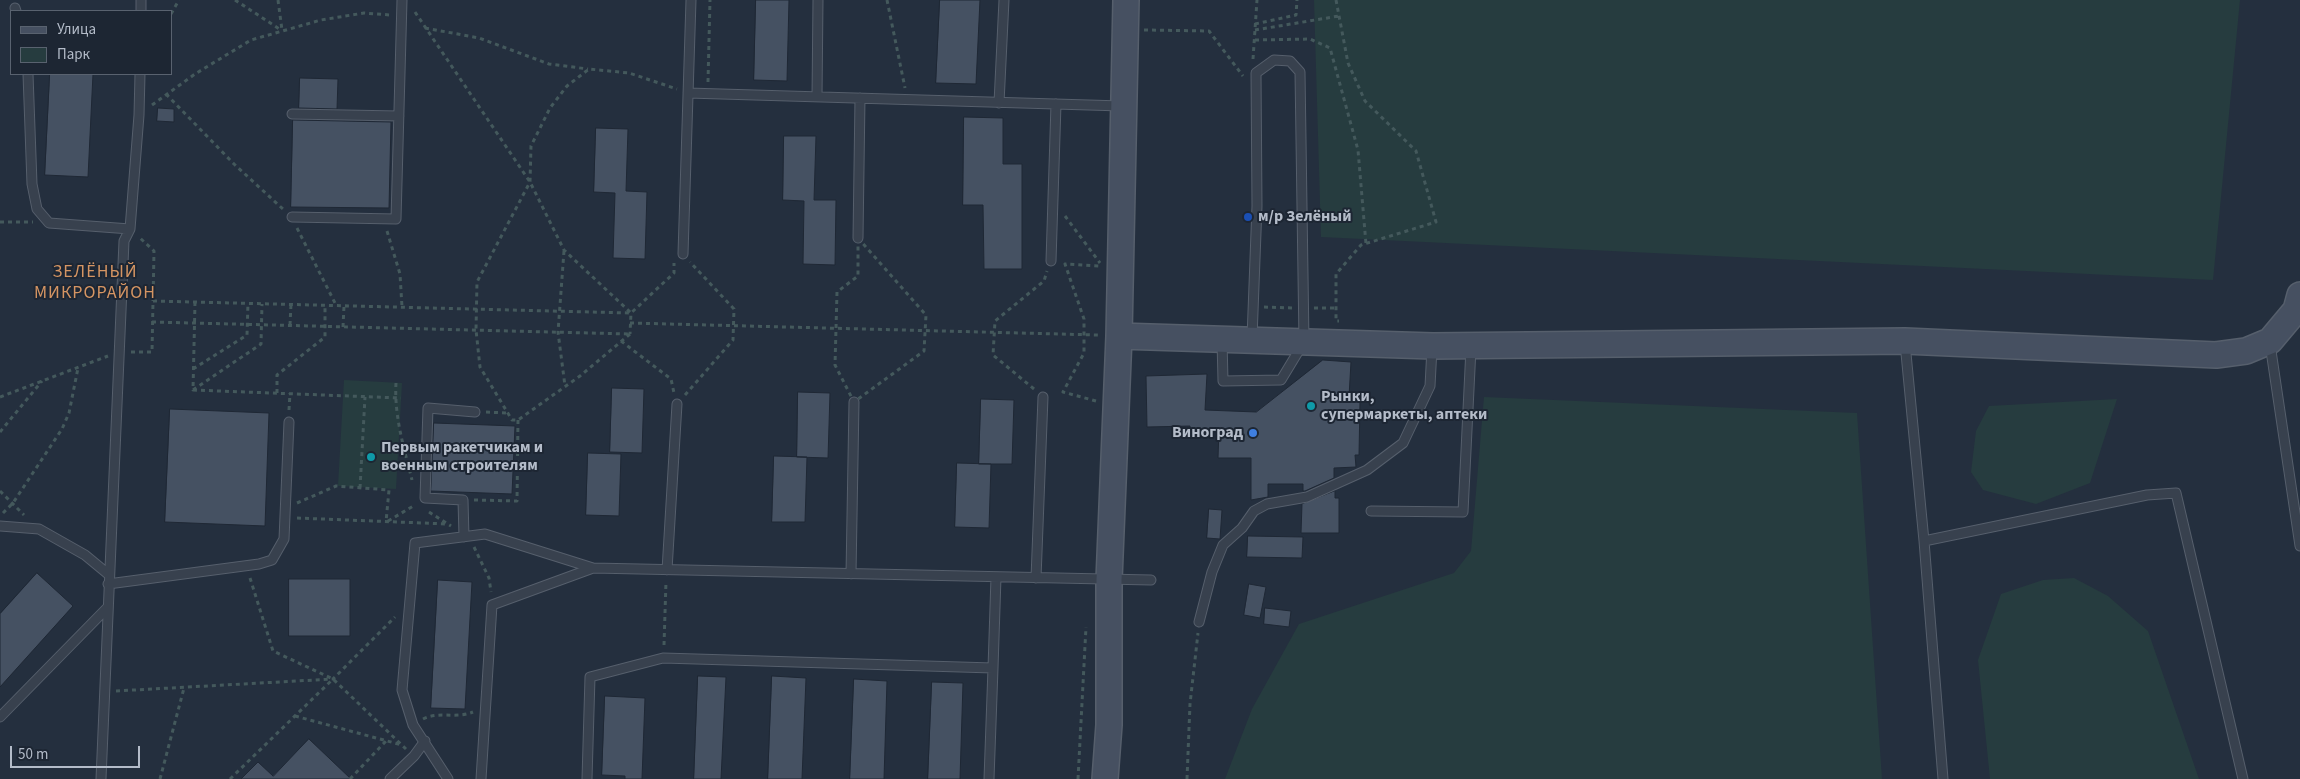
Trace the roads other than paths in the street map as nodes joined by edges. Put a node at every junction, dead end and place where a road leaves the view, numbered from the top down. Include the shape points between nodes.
1 (402, 0) edge
2 (691, 0) edge
3 (818, 0) edge
4 (1004, 0) edge
5 (1126, 0) edge
6 (28, 75) edge
7 (140, 75) edge
8 (688, 93) junction
9 (817, 97) junction
10 (860, 98) junction
11 (999, 102) junction
12 (1056, 104) junction
13 (1124, 106) junction
14 (292, 114) dead end
15 (399, 116) junction
16 (292, 217) road end
17 (130, 229) junction
18 (858, 238) road end
19 (684, 254) road end
20 (1051, 261) road end
21 (2300, 295) edge
22 (1119, 336) junction
23 (1222, 340) junction
24 (1252, 341) junction
25 (1905, 341) junction
26 (2270, 341) junction
27 (1304, 342) junction
28 (1471, 345) junction
29 (1432, 346) junction
30 (1044, 397) road end
31 (854, 402) road end
32 (677, 404) road end
33 (475, 412) road end
34 (289, 422) dead end
35 (1371, 511) dead end
36 (0, 526) edge
37 (464, 536) junction
38 (1924, 541) junction
39 (2300, 546) edge
40 (593, 568) junction
41 (667, 570) junction
42 (108, 574) junction
43 (852, 574) junction
44 (996, 577) junction
45 (1036, 578) junction
46 (1109, 580) junction
47 (1151, 580) dead end
48 (108, 584) junction
49 (108, 607) junction
50 (1199, 622) road end
51 (993, 668) junction
52 (0, 718) edge
53 (425, 741) junction
54 (101, 779) edge
55 (390, 779) edge
56 (448, 779) edge
57 (481, 779) edge
58 (587, 779) edge
59 (989, 779) edge
60 (1105, 779) edge
61 (1943, 779) edge
62 (2243, 779) edge

1 - 15 lane
2 - 8 lane
3 - 9 lane
4 - 11 lane
5 - 13 street
6 - 17 lane via 32,184 37,209 49,223
7 - 17 lane
8 - 9 lane
8 - 19 lane
9 - 10 lane
10 - 11 lane
10 - 18 lane
11 - 12 lane
12 - 13 lane
12 - 20 lane
13 - 22 street
14 - 15 lane
15 - 16 lane via 396,219
17 - 42 lane via 124,241
21 - 26 street via 2296,310
22 - 23 street
22 - 46 street
23 - 24 street
23 - 27 lane via 1224,381 1282,380
24 - 27 street
24 - 27 lane via 1257,206 1256,73 1274,60 1290,61 1300,72
25 - 26 street via 2216,355 2246,351
25 - 28 street
25 - 38 lane
26 - 39 lane
27 - 29 street
28 - 29 street
28 - 35 lane via 1463,512
29 - 50 lane via 1430,386 1403,442 1367,470 1307,498 1267,504 1254,511 1242,528 1223,545
30 - 45 lane
31 - 43 lane
32 - 41 lane
33 - 37 lane via 428,408 425,498 463,500
34 - 48 lane via 284,539 272,560
36 - 42 lane via 39,529 85,556
37 - 40 lane via 485,534
37 - 53 lane via 415,543 402,690 413,725
38 - 61 lane
38 - 62 lane via 2146,495 2176,493
40 - 41 lane
40 - 57 lane via 492,605
41 - 43 lane
42 - 48 lane
43 - 44 lane
44 - 45 lane
44 - 51 lane
45 - 46 lane
46 - 47 lane
46 - 60 street via 1109,725
48 - 49 lane
49 - 52 lane
49 - 54 lane
51 - 58 lane via 663,658 590,677
51 - 59 lane
53 - 55 lane
53 - 56 lane

